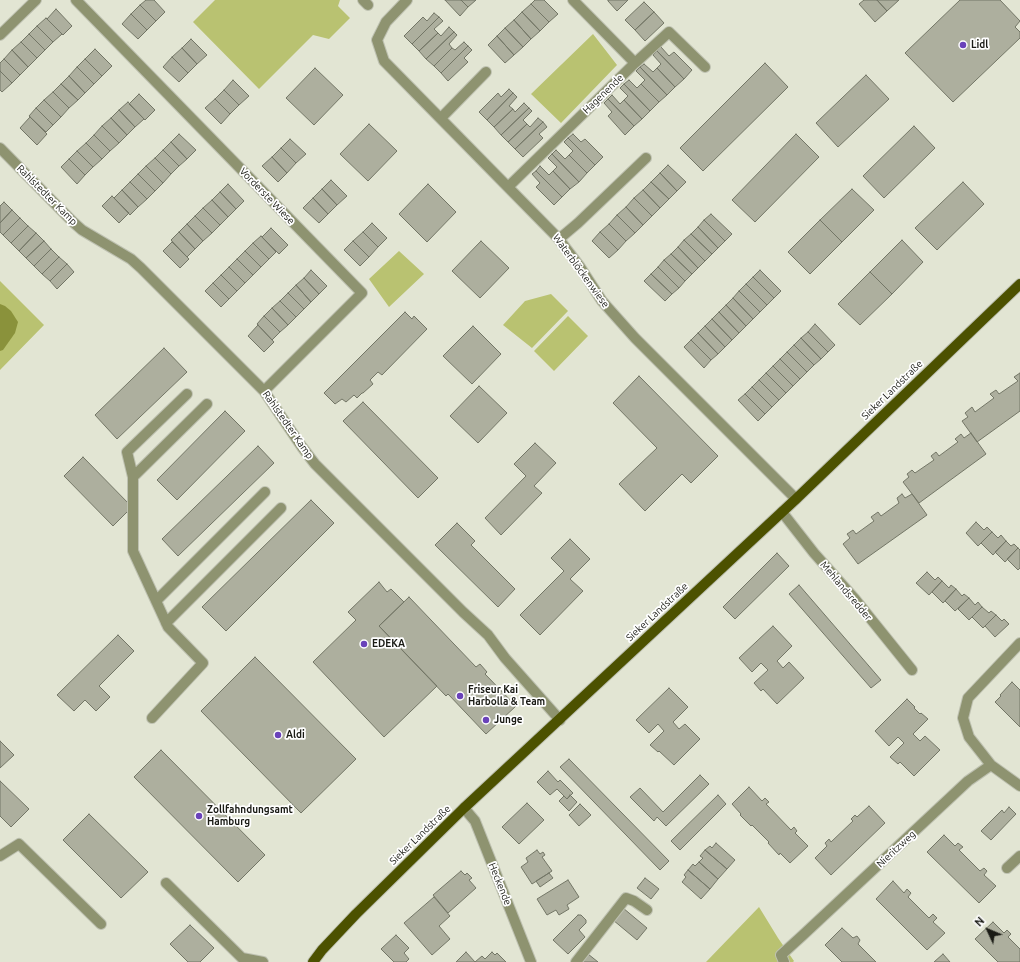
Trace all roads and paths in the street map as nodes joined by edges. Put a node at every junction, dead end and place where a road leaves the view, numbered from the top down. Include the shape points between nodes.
1 (36, 0) edge
2 (76, 0) edge
3 (407, 0) edge
4 (573, 0) edge
5 (0, 35) edge
6 (635, 63) junction
7 (705, 67) dead end
8 (486, 72) dead end
9 (441, 118) junction
10 (0, 148) edge
11 (646, 158) dead end
12 (508, 187) junction
13 (559, 239) junction
14 (1020, 284) edge
15 (264, 391) junction
16 (187, 394) dead end
17 (207, 404) dead end
18 (133, 477) junction
19 (265, 492) dead end
20 (796, 499) junction
21 (281, 508) dead end
22 (782, 512) junction
23 (156, 600) junction
24 (166, 623) junction
25 (1020, 643) edge
26 (912, 670) dead end
27 (152, 718) dead end
28 (560, 720) junction
29 (991, 765) junction
30 (1020, 786) edge
31 (464, 808) junction
32 (0, 856) edge
33 (1020, 856) edge
34 (1007, 868) dead end
35 (166, 883) dead end
36 (647, 910) dead end
37 (101, 924) dead end
38 (263, 962) edge
39 (313, 962) edge
40 (531, 962) edge
41 (576, 962) edge
42 (784, 962) edge

1 - 5 street
2 - 15 street, Vorderste Wiese via 362,293
3 - 9 street, Waterblöckenwiese via 386,22 377,40 384,61
4 - 6 street
6 - 7 street, Hagenende via 669,32
6 - 12 street, Hagenende
8 - 9 street
9 - 12 street, Waterblöckenwiese
10 - 15 street, Rahlstedter Kamp via 82,230 131,259
11 - 13 street
12 - 13 street, Waterblöckenwiese
13 - 20 street, Waterblöckenwiese via 602,301 635,338
14 - 20 main road, Sieker Landstraße
15 - 28 street, Rahlstedter Kamp via 315,464 488,635
16 - 18 street via 127,452
17 - 18 street
18 - 23 street via 133,551
19 - 23 street
20 - 22 main road, Sieker Landstraße
21 - 24 street
22 - 26 street, Mehlandsredder
22 - 28 main road, Sieker Landstraße
23 - 24 street
24 - 27 street via 203,663
25 - 29 street via 968,698 963,718 969,737
28 - 31 main road, Sieker Landstraße
29 - 30 street
29 - 42 street, Nieritzweg via 968,781 781,955
31 - 39 main road, Sieker Landstraße via 356,914
31 - 40 street, Heckende via 475,821
32 - 37 street via 20,844
33 - 34 street
35 - 38 street via 242,958
36 - 41 street via 626,898

